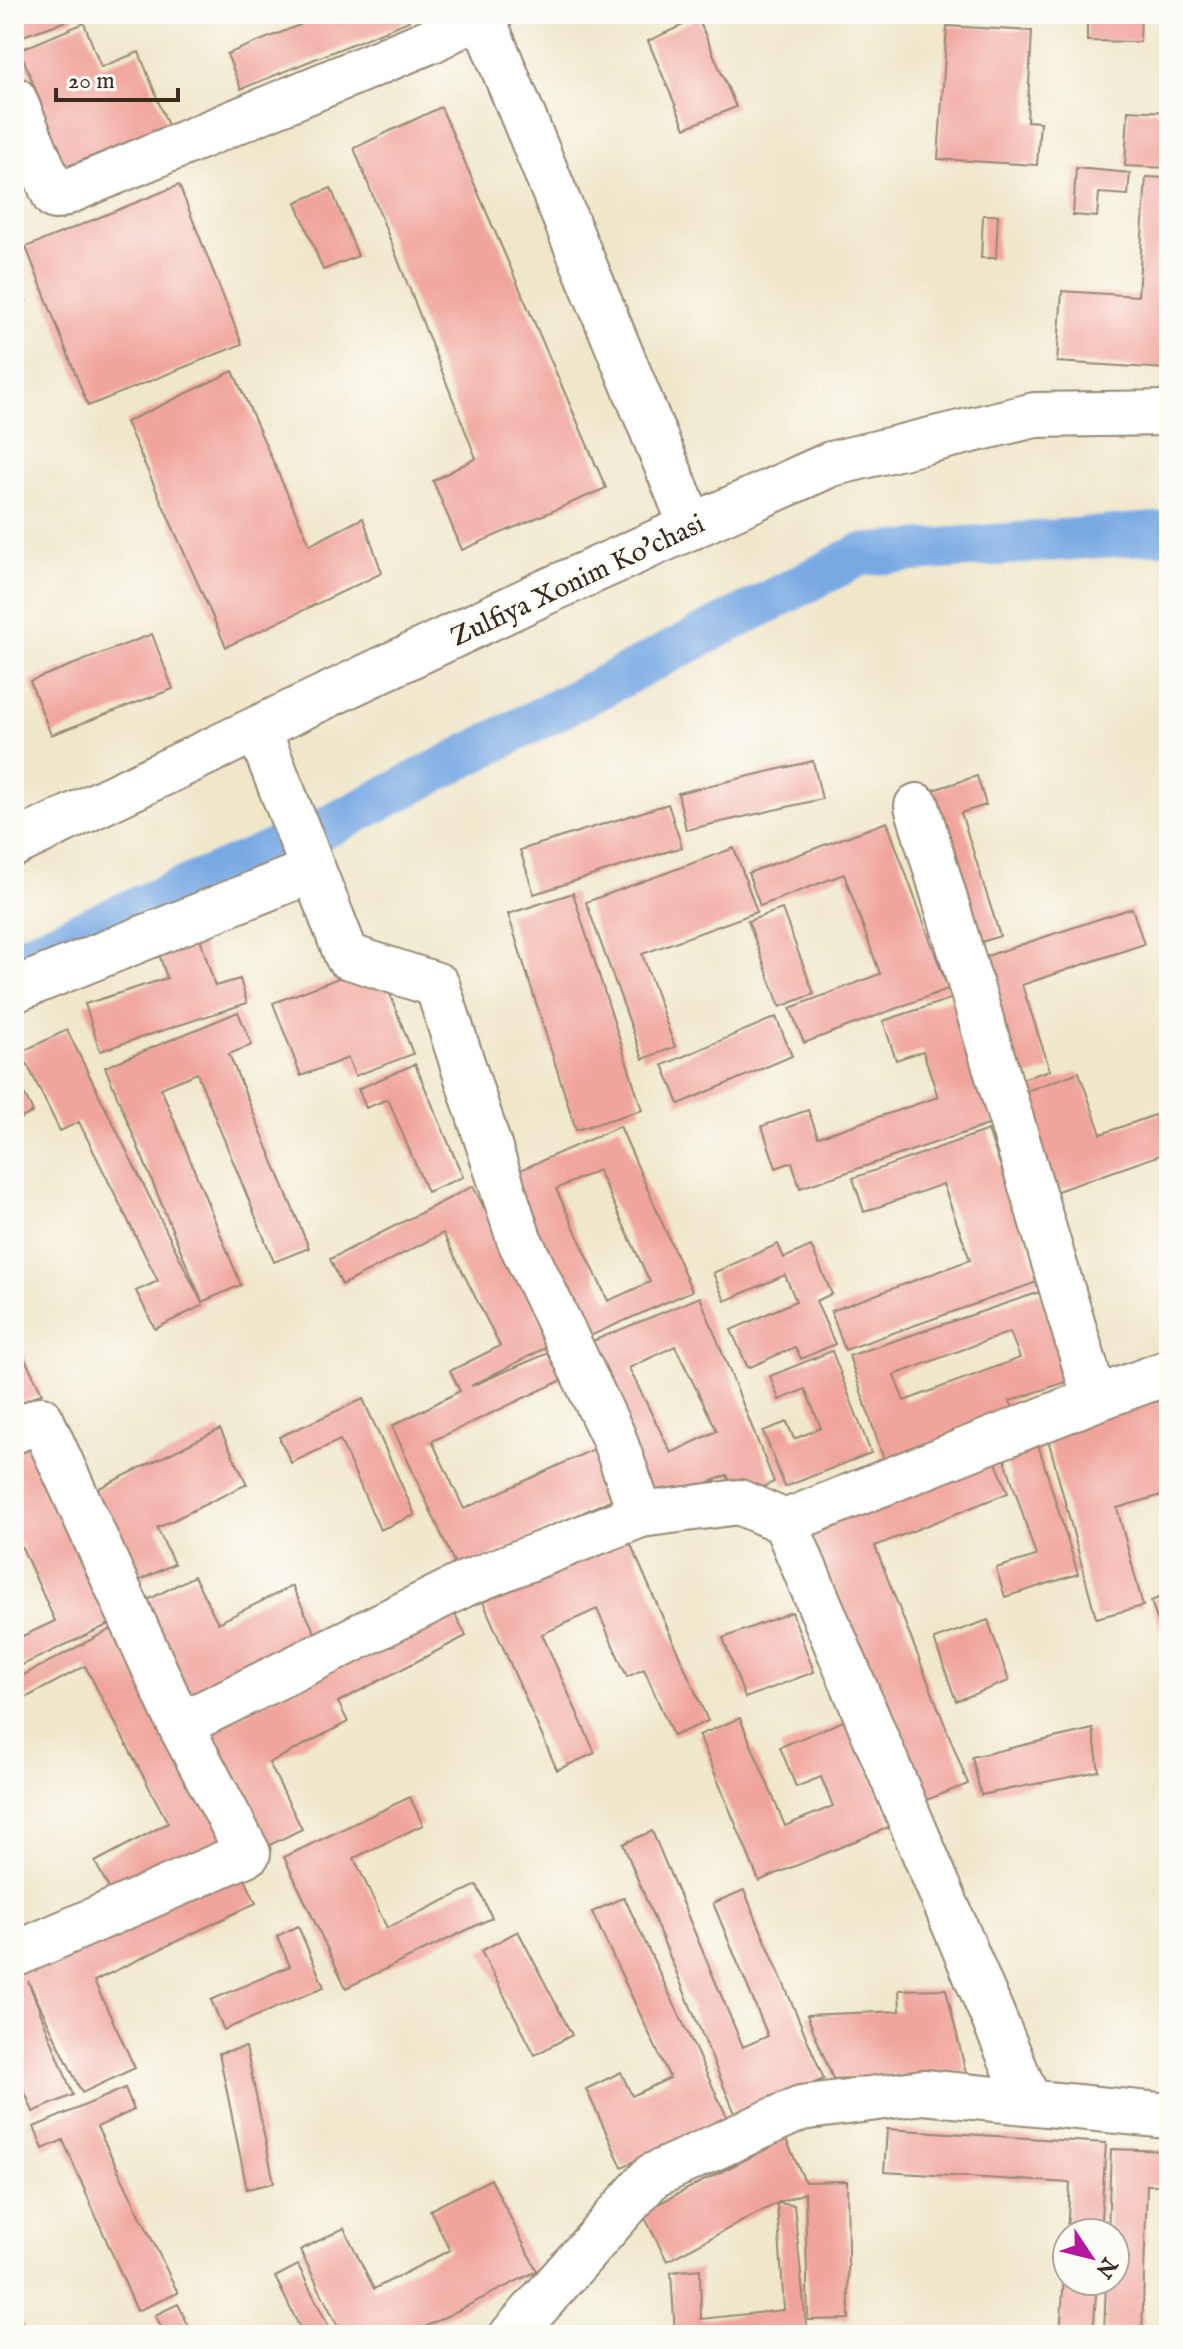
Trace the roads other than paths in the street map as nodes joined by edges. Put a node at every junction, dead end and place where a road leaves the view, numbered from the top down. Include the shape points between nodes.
1 (482, 14) edge
2 (14, 99) edge
3 (1169, 413) edge
4 (692, 527) junction
5 (258, 729) junction
6 (917, 806) dead end
7 (14, 844) edge
8 (313, 870) junction
9 (14, 990) edge
10 (1169, 1372) edge
11 (1095, 1399) junction
12 (14, 1431) edge
13 (641, 1515) junction
14 (785, 1522) junction
15 (180, 1725) junction
16 (14, 1955) edge
17 (1029, 2102) junction
18 (1169, 2116) edge
19 (512, 2335) edge

1 - 2 street via 432,40 55,197
1 - 4 street
3 - 4 street, Zulfiya Xonim Ko'chasi via 1035,415 942,435 831,464
4 - 5 street, Zulfiya Xonim Ko'chasi
5 - 7 street, Zulfiya Xonim Ko'chasi
5 - 8 street
6 - 11 street
8 - 9 street
8 - 13 street via 347,956 437,985 519,1239 613,1436
10 - 11 street
11 - 14 street
12 - 15 street via 41,1419
13 - 14 street via 739,1502
13 - 15 street via 467,1583
14 - 17 street
15 - 16 street via 248,1853
17 - 18 street
17 - 19 street via 923,2092 801,2108 652,2176

